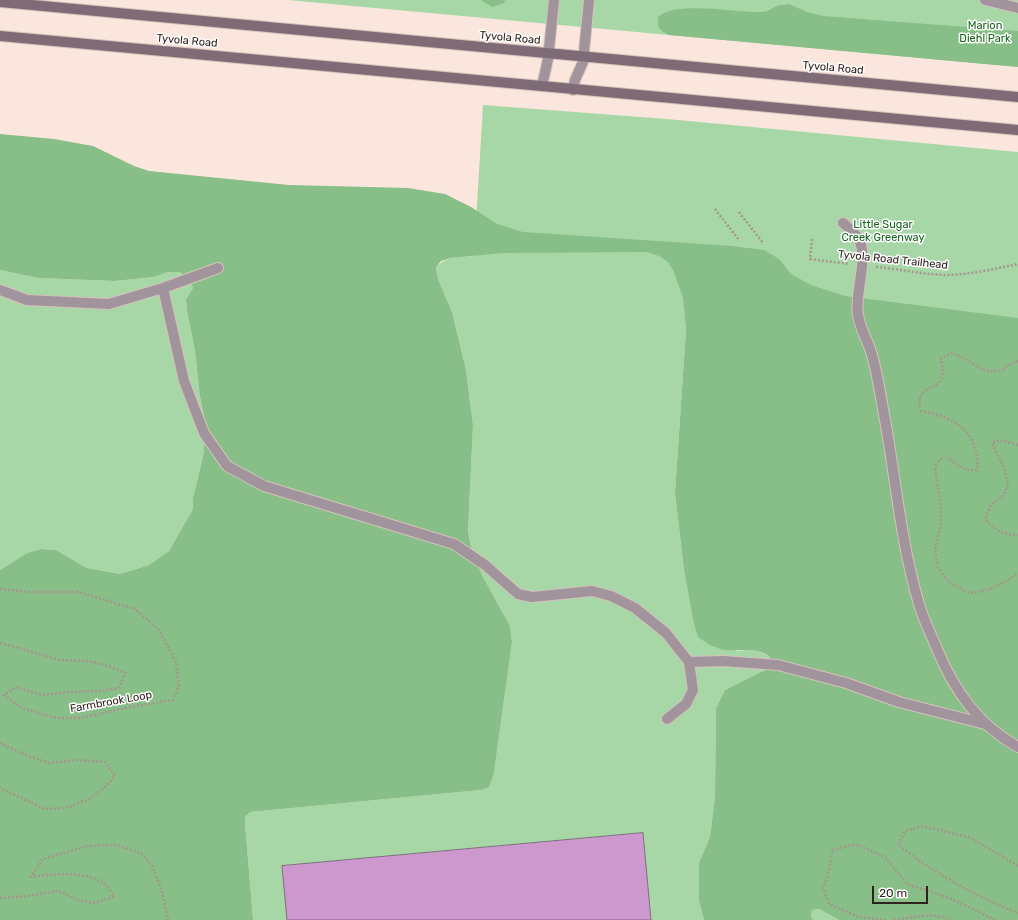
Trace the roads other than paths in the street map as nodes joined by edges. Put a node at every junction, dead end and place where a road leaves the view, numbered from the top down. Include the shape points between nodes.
1 (554, 0) edge
2 (589, 0) edge
3 (985, 0) edge
4 (0, 2) edge
5 (1018, 8) edge
6 (0, 36) edge
7 (549, 54) junction
8 (584, 57) junction
9 (542, 86) junction
10 (573, 90) junction
11 (1018, 97) edge
12 (1018, 130) edge
13 (842, 223) dead end
14 (218, 268) dead end
15 (163, 288) junction
16 (0, 290) edge
17 (689, 662) junction
18 (667, 719) dead end
19 (985, 724) junction
20 (1018, 747) edge

1 - 7 lane
2 - 8 lane
3 - 5 lane
4 - 7 main road, Tyvola Road
6 - 9 main road, Tyvola Road
7 - 8 main road, Tyvola Road
7 - 9 lane
8 - 10 lane
8 - 11 main road, Tyvola Road
9 - 10 main road, Tyvola Road
10 - 12 main road, Tyvola Road
13 - 19 lane via 855,234 861,244 858,314 872,356 886,426 897,504 919,605 952,679 969,706
14 - 15 lane
15 - 16 lane via 109,304 27,300
15 - 17 lane via 184,381 204,433 227,466 264,486 454,544 485,565 518,594 532,597 592,591 611,596 635,608 666,633
17 - 18 lane via 693,690 686,704
17 - 19 lane via 723,661 778,665 846,683 899,702
19 - 20 lane

